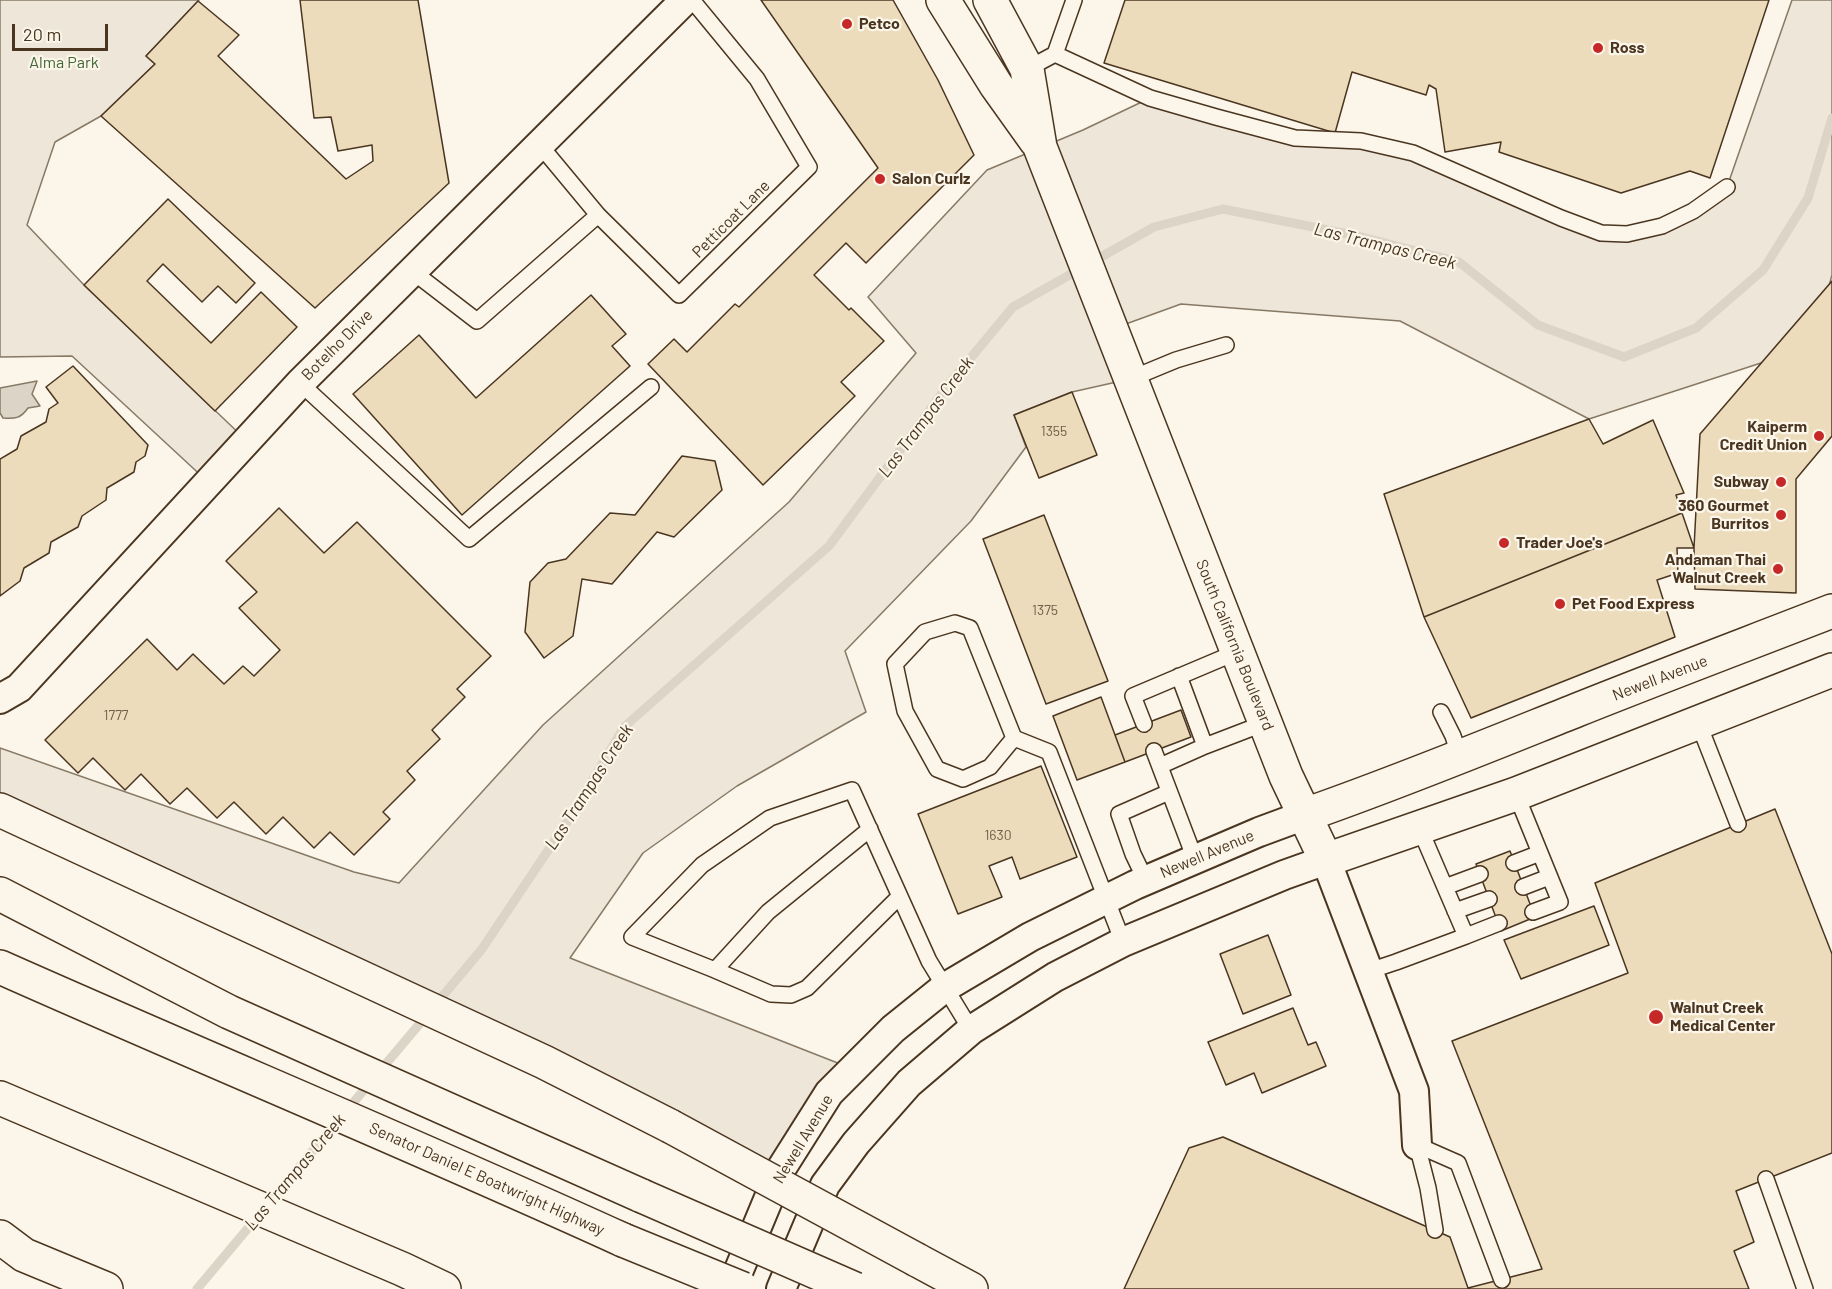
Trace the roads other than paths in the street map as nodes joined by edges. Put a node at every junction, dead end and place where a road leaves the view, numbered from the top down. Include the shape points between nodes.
1 (685, 0) edge
2 (692, 0) edge
3 (943, 0) edge
4 (990, 0) edge
5 (1074, 0) edge
6 (1041, 61) junction
7 (539, 144) junction
8 (1040, 147) junction
9 (1727, 187) dead end
10 (598, 215) junction
11 (412, 271) junction
12 (1226, 345) dead end
13 (1130, 380) junction
14 (300, 383) junction
15 (651, 387) dead end
16 (1832, 611) edge
17 (1237, 652) junction
18 (1832, 670) edge
19 (1179, 676) junction
20 (0, 699) edge
21 (1441, 712) dead end
22 (1698, 722) junction
23 (1265, 723) junction
24 (1144, 724) dead end
25 (1014, 738) junction
26 (1205, 746) junction
27 (1154, 751) dead end
28 (1460, 758) junction
29 (1160, 766) junction
30 (1169, 792) junction
31 (1516, 794) junction
32 (0, 810) edge
33 (1305, 815) junction
34 (1738, 824) dead end
35 (870, 829) junction
36 (1420, 829) junction
37 (1540, 853) junction
38 (1195, 860) junction
39 (1326, 860) junction
40 (1514, 863) dead end
41 (1480, 874) dead end
42 (1549, 877) junction
43 (1146, 880) junction
44 (1444, 887) junction
45 (1523, 887) dead end
46 (0, 894) edge
47 (899, 897) junction
48 (1107, 899) junction
49 (1489, 899) dead end
50 (1455, 911) junction
51 (1533, 912) dead end
52 (1499, 923) dead end
53 (1466, 936) junction
54 (1123, 942) junction
55 (0, 967) edge
56 (716, 970) junction
57 (1369, 970) junction
58 (944, 988) junction
59 (971, 1030) junction
60 (0, 1098) edge
61 (1417, 1145) junction
62 (1766, 1179) dead end
63 (1435, 1230) dead end
64 (8, 1249) edge
65 (1502, 1280) dead end
66 (106, 1289) edge
67 (444, 1289) edge
68 (731, 1289) edge
69 (743, 1289) edge
70 (781, 1289) edge
71 (855, 1289) edge
72 (971, 1289) edge
73 (1805, 1289) edge

1 - 7 street, Botelho Drive
2 - 10 lane, Petticoat Lane via 757,79 809,167 679,295
3 - 8 main road, South California Boulevard via 996,86
4 - 6 main road, South California Boulevard
5 - 6 lane
6 - 8 main road, South California Boulevard
6 - 9 lane via 1150,98 1295,138 1361,141 1413,153 1600,233 1627,234 1662,226 1694,211
7 - 10 lane, Petticoat Lane
7 - 11 street, Botelho Drive
8 - 13 main road, South California Boulevard
10 - 11 lane via 477,321
11 - 14 street, Botelho Drive
12 - 13 lane via 1176,360
13 - 17 main road, South California Boulevard
14 - 15 lane via 469,539
14 - 20 street, Botelho Drive via 19,687
16 - 28 main road, Newell Avenue
17 - 19 lane
17 - 23 main road, South California Boulevard
18 - 22 main road
19 - 24 lane via 1132,696
19 - 26 lane
21 - 28 lane
22 - 31 main road
22 - 34 lane
23 - 26 lane
23 - 33 main road, South California Boulevard
25 - 25 lane via 970,628 955,623 925,632 895,663 905,711 937,769 963,778 990,767
25 - 48 lane via 1048,752
26 - 29 lane
27 - 29 lane
28 - 33 main road, Newell Avenue
29 - 30 lane
30 - 38 lane
30 - 43 lane via 1119,814
31 - 36 main road
31 - 37 lane
32 - 72 main road, bridge via 544,1062
33 - 38 street, Newell Avenue
33 - 39 main road, South California Boulevard
35 - 47 lane
35 - 56 lane via 768,912
35 - 56 lane via 852,790 770,818 702,865 632,937
36 - 39 main road
36 - 44 lane
37 - 40 lane
37 - 42 lane
38 - 43 street, Newell Avenue
39 - 54 street
39 - 57 street, South California Boulevard
41 - 44 lane
42 - 45 lane
42 - 51 lane via 1560,902
43 - 48 street, Newell Avenue
44 - 50 lane
46 - 71 main road, bridge via 229,1012
47 - 56 lane via 807,988 791,995 771,994
47 - 58 lane
48 - 54 lane
48 - 58 street, Newell Avenue via 1030,937
49 - 50 lane
50 - 53 lane
52 - 53 lane
53 - 57 lane
54 - 59 street via 1055,977
55 - 69 main road, Senator Daniel E Boatwright Highway, bridge
57 - 61 street, South California Boulevard via 1414,1091
58 - 59 lane
58 - 68 street, Newell Avenue via 893,1029 829,1093 781,1169
59 - 70 street via 909,1083 825,1185
60 - 67 main road
61 - 63 lane
61 - 65 lane via 1458,1163
62 - 73 lane
64 - 66 main road

